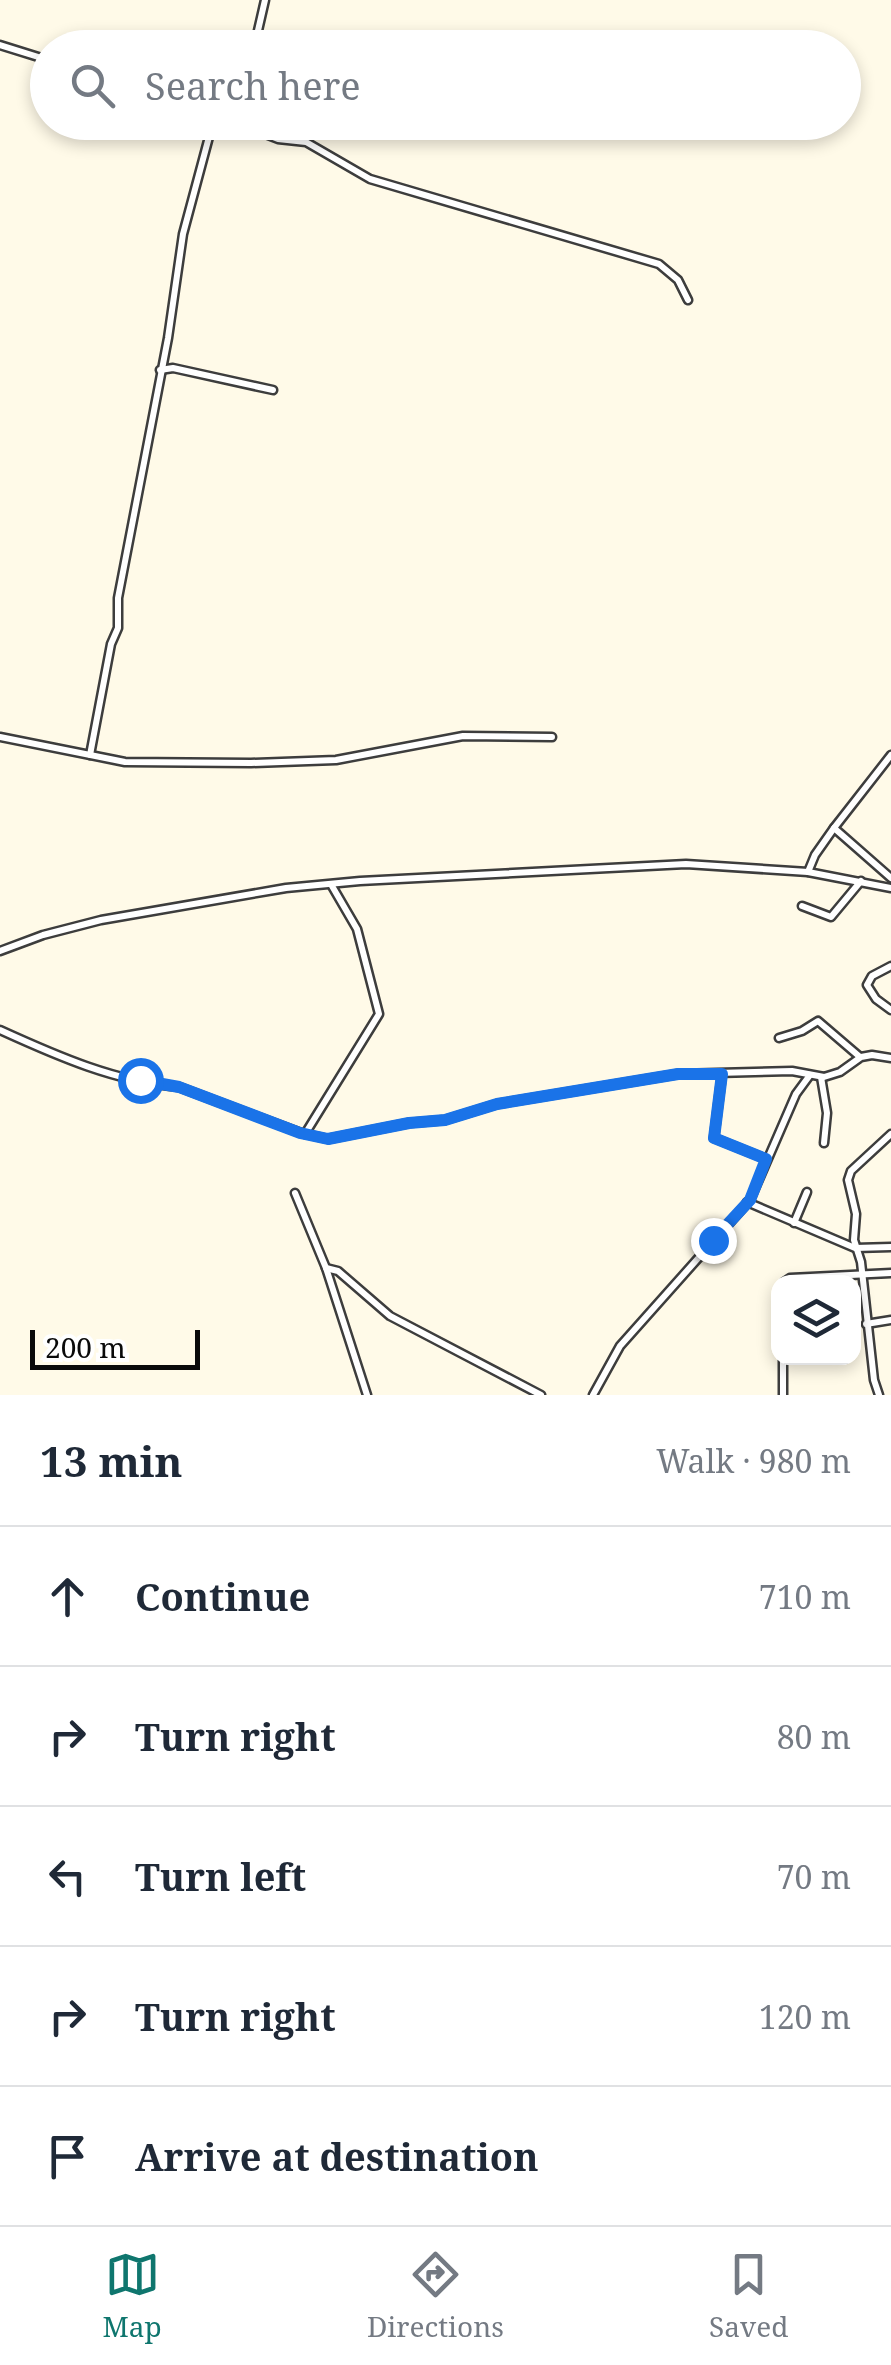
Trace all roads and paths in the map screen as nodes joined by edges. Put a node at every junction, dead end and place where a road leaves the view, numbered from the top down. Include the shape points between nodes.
1 (265, 0) edge
2 (258, 30) edge
3 (0, 45) edge
4 (30, 54) edge
5 (208, 140) edge
6 (287, 140) edge
7 (688, 300) dead end
8 (160, 370) junction
9 (273, 390) dead end
10 (552, 737) dead end
11 (0, 738) edge
12 (891, 754) edge
13 (90, 755) junction
14 (834, 828) junction
15 (808, 872) junction
16 (890, 876) edge
17 (861, 880) junction
18 (332, 886) junction
19 (891, 888) edge
20 (802, 906) dead end
21 (0, 951) edge
22 (891, 966) edge
23 (891, 1010) edge
24 (0, 1030) edge
25 (779, 1038) dead end
26 (860, 1058) junction
27 (891, 1058) edge
28 (722, 1074) junction
29 (810, 1075) junction
30 (821, 1077) junction
31 (306, 1134) junction
32 (891, 1134) edge
33 (824, 1143) dead end
34 (766, 1159) junction
35 (807, 1192) dead end
36 (295, 1193) dead end
37 (747, 1202) junction
38 (794, 1223) junction
39 (891, 1246) edge
40 (855, 1248) junction
41 (326, 1268) junction
42 (891, 1273) edge
43 (862, 1276) junction
44 (891, 1320) edge
45 (866, 1324) junction
46 (784, 1365) edge
47 (367, 1395) edge
48 (541, 1395) edge
49 (593, 1395) edge
50 (783, 1395) edge
51 (879, 1395) edge

1 - 2 street
3 - 4 street
5 - 8 street via 183,234
6 - 7 street via 306,142 370,179 659,264
8 - 9 street
8 - 13 street
10 - 13 street via 463,736 336,760 252,764 125,762
11 - 13 street
12 - 14 street
14 - 15 street
14 - 16 street
15 - 17 street
15 - 18 street via 686,864
17 - 19 street
17 - 20 street via 831,917
18 - 21 street via 101,920
18 - 31 street via 357,929 379,1014
22 - 23 street via 867,984
24 - 31 street via 61,1058 179,1087
25 - 26 street via 818,1021
26 - 27 street
26 - 30 street
28 - 29 street
28 - 31 street via 678,1074 328,1139
28 - 34 street via 714,1138
29 - 30 street
29 - 34 street
30 - 33 street
32 - 40 street via 849,1176
34 - 37 street
35 - 38 street
36 - 41 street
37 - 38 street
37 - 49 street via 620,1346
38 - 40 street
39 - 40 street
40 - 43 street
41 - 47 street
41 - 48 street via 390,1316
42 - 43 street
43 - 45 street
44 - 45 street
45 - 51 street
46 - 50 street

